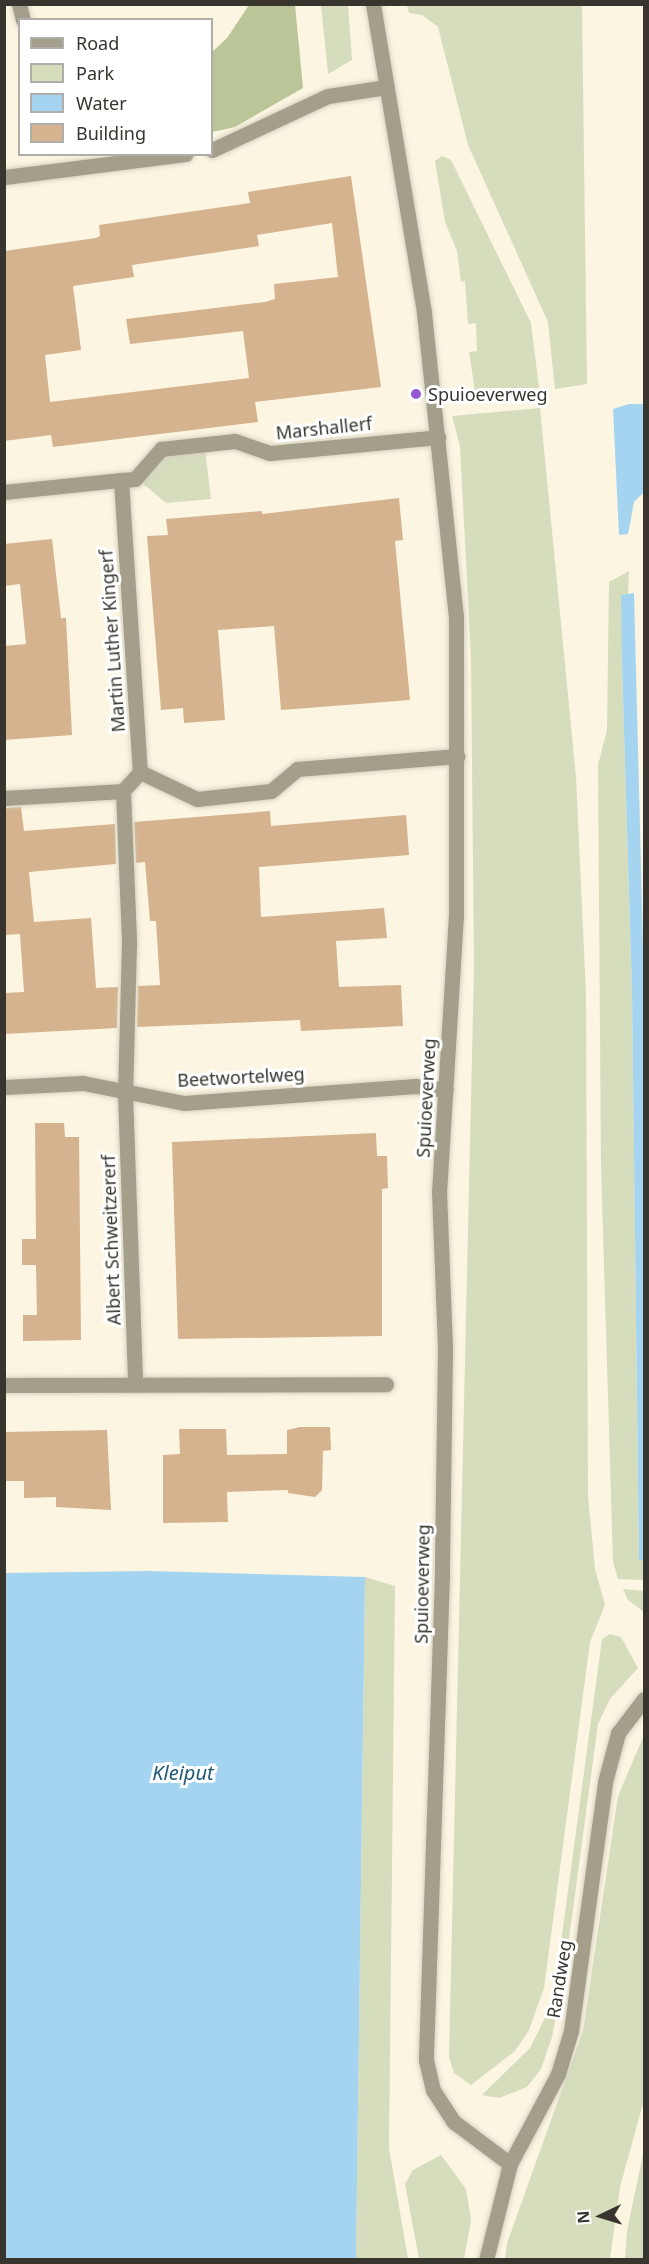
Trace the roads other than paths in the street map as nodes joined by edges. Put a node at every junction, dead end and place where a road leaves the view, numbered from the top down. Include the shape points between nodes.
1 (373, 4) edge
2 (386, 87) junction
3 (213, 150) edge
4 (155, 156) edge
5 (61, 162) edge
6 (4, 177) edge
7 (438, 437) junction
8 (121, 480) junction
9 (4, 492) edge
10 (457, 756) junction
11 (140, 772) junction
12 (123, 791) junction
13 (4, 798) edge
14 (4, 1087) edge
15 (446, 1090) junction
16 (125, 1093) junction
17 (135, 1384) junction
18 (386, 1384) dead end
19 (4, 1385) edge
20 (645, 1699) edge
21 (510, 2164) junction
22 (486, 2259) edge

1 - 2 street, Spuioeverweg
2 - 3 street via 328,96
2 - 7 street, Spuioeverweg via 424,313
4 - 5 street
5 - 6 street
7 - 8 street, Marshallerf via 270,453 236,441 161,449 135,479
7 - 10 street, Spuioeverweg via 456,616
8 - 9 street
8 - 11 street, Martin Luther Kingerf
10 - 11 street via 297,769 271,791 197,800
10 - 15 street, Spuioeverweg via 456,915
11 - 12 street
12 - 13 street
12 - 16 street, Albert Schweitzererf via 129,943
14 - 16 street, Beetwortelweg via 83,1083
15 - 16 street, Beetwortelweg via 415,1086 184,1103
15 - 21 street, Spuioeverweg via 439,1191 445,1348 442,1574 426,2060 433,2091 454,2122
16 - 17 street, Albert Schweitzererf
17 - 18 street
17 - 19 street
20 - 21 street, Randweg via 618,1732 605,1782 571,2031 558,2074
21 - 22 street, Randweg

